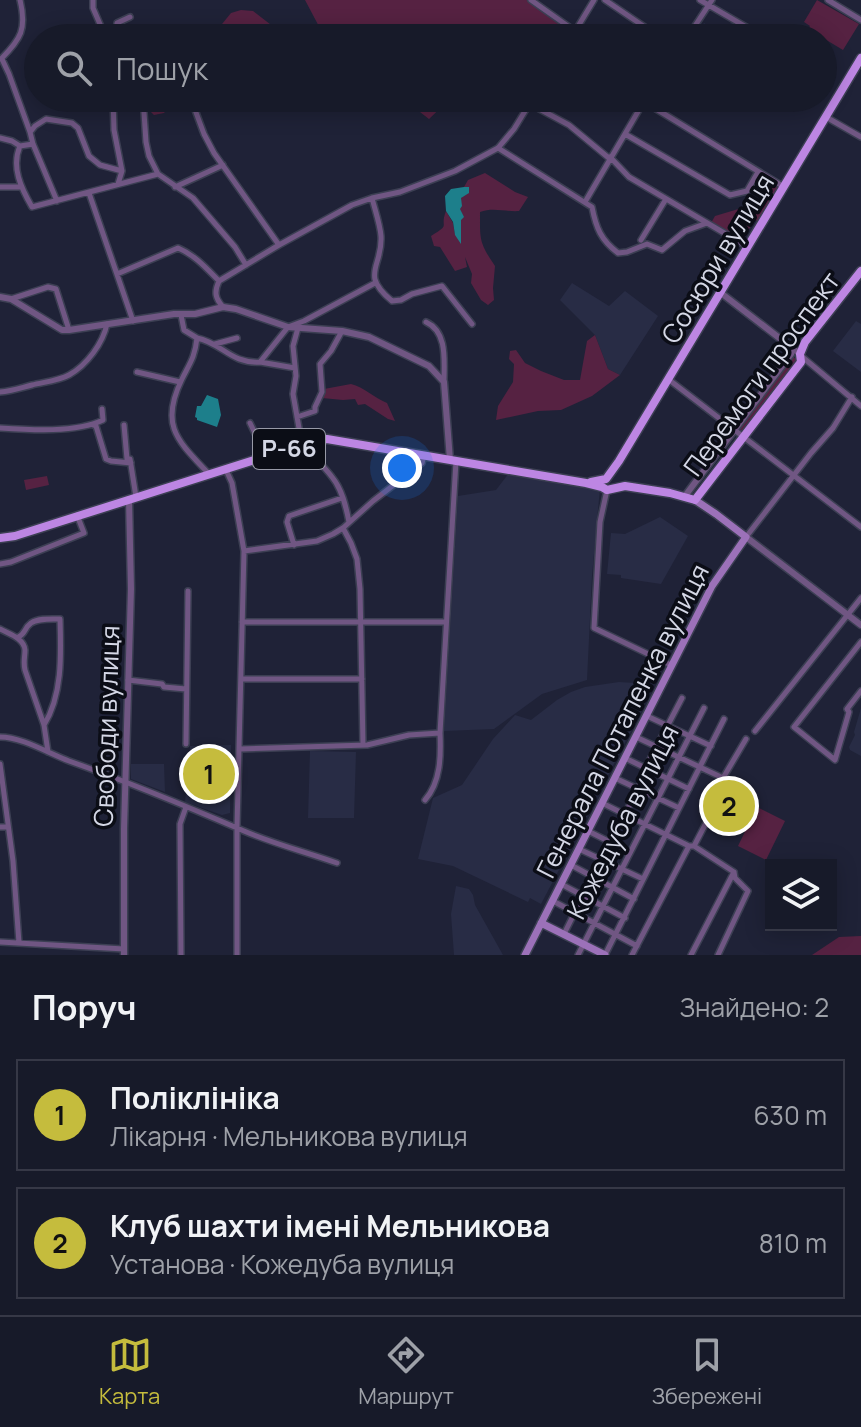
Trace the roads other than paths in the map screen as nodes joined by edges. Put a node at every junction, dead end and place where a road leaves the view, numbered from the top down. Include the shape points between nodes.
1 (20, 0) edge
2 (93, 0) edge
3 (531, 0) edge
4 (594, 0) edge
5 (605, 0) edge
6 (700, 0) edge
7 (828, 0) edge
8 (710, 2) edge
9 (130, 17) dead end
10 (861, 20) edge
11 (100, 24) edge
12 (117, 24) edge
13 (565, 24) edge
14 (579, 24) edge
15 (640, 24) edge
16 (696, 24) edge
17 (744, 24) edge
18 (861, 58) edge
19 (1, 59) edge
20 (837, 98) edge
21 (113, 112) edge
22 (144, 112) edge
23 (196, 112) edge
24 (525, 112) edge
25 (549, 112) edge
26 (636, 112) edge
27 (663, 112) edge
28 (829, 112) edge
29 (826, 117) junction
30 (30, 132) junction
31 (625, 134) junction
32 (861, 137) edge
33 (0, 138) edge
34 (33, 144) junction
35 (20, 146) junction
36 (498, 148) junction
37 (610, 158) junction
38 (223, 165) junction
39 (122, 171) junction
40 (758, 172) junction
41 (158, 174) junction
42 (118, 184) junction
43 (0, 187) edge
44 (21, 187) junction
45 (175, 187) junction
46 (784, 187) junction
47 (89, 193) junction
48 (372, 198) junction
49 (666, 199) junction
50 (57, 201) junction
51 (585, 202) junction
52 (707, 223) junction
53 (641, 240) dead end
54 (279, 245) junction
55 (748, 247) junction
56 (246, 265) junction
57 (861, 271) edge
58 (117, 274) junction
59 (375, 283) junction
60 (218, 284) junction
61 (721, 293) junction
62 (0, 297) edge
63 (11, 299) junction
64 (223, 307) junction
65 (181, 315) junction
66 (133, 321) junction
67 (426, 322) dead end
68 (107, 324) junction
69 (472, 324) dead end
70 (288, 327) junction
71 (298, 327) junction
72 (69, 330) junction
73 (342, 331) junction
74 (197, 338) junction
75 (237, 338) dead end
76 (214, 345) junction
77 (795, 354) junction
78 (260, 362) junction
79 (295, 368) junction
80 (137, 372) dead end
81 (668, 379) junction
82 (180, 382) junction
83 (444, 382) junction
84 (0, 392) edge
85 (852, 397) junction
86 (861, 406) edge
87 (102, 409) dead end
88 (297, 417) junction
89 (250, 423) dead end
90 (93, 425) junction
91 (124, 425) dead end
92 (0, 428) edge
93 (739, 434) junction
94 (305, 444) junction
95 (266, 456) junction
96 (424, 456) junction
97 (453, 461) junction
98 (131, 463) junction
99 (226, 470) junction
100 (209, 475) junction
101 (794, 475) junction
102 (607, 484) junction
103 (133, 498) junction
104 (342, 498) junction
105 (690, 498) junction
106 (77, 515) junction
107 (349, 523) junction
108 (861, 527) edge
109 (343, 528) junction
110 (746, 537) junction
111 (0, 538) edge
112 (294, 545) junction
113 (244, 551) junction
114 (0, 564) edge
115 (188, 591) dead end
116 (861, 598) edge
117 (848, 614) junction
118 (242, 622) junction
119 (360, 622) junction
120 (446, 622) junction
121 (861, 625) edge
122 (0, 629) edge
123 (17, 638) junction
124 (861, 642) edge
125 (669, 664) junction
126 (242, 679) junction
127 (362, 679) junction
128 (128, 680) junction
129 (186, 689) junction
130 (861, 691) edge
131 (682, 698) dead end
132 (704, 708) dead end
133 (646, 715) junction
134 (724, 719) dead end
135 (44, 725) junction
136 (668, 726) junction
137 (755, 731) dead end
138 (440, 733) junction
139 (635, 736) junction
140 (690, 736) junction
141 (0, 737) edge
142 (746, 739) dead end
143 (186, 744) dead end
144 (363, 745) junction
145 (711, 746) junction
146 (657, 748) junction
147 (240, 749) junction
148 (48, 753) junction
149 (624, 758) junction
150 (678, 758) junction
151 (0, 764) edge
152 (700, 768) junction
153 (648, 769) junction
154 (1, 778) edge
155 (614, 778) junction
156 (723, 778) junction
157 (667, 779) junction
158 (126, 781) junction
159 (638, 788) junction
160 (689, 789) junction
161 (657, 799) junction
162 (425, 800) dead end
163 (602, 803) junction
164 (186, 807) junction
165 (679, 808) junction
166 (625, 814) junction
167 (644, 824) junction
168 (0, 827) edge
169 (8, 827) junction
170 (237, 827) junction
171 (588, 831) junction
172 (666, 834) junction
173 (610, 842) junction
174 (692, 846) junction
175 (579, 848) junction
176 (630, 852) junction
177 (602, 859) junction
178 (337, 863) dead end
179 (571, 865) junction
180 (621, 868) junction
181 (734, 872) junction
182 (592, 876) junction
183 (643, 879) junction
184 (561, 884) junction
185 (612, 886) junction
186 (583, 895) junction
187 (634, 899) junction
188 (553, 901) junction
189 (602, 906) junction
190 (575, 912) junction
191 (625, 918) junction
192 (541, 923) junction
193 (594, 923) junction
194 (564, 934) junction
195 (615, 934) junction
196 (0, 942) edge
197 (19, 943) junction
198 (584, 944) junction
199 (637, 946) junction
200 (124, 952) edge
201 (181, 955) edge
202 (237, 955) edge
203 (525, 955) edge
204 (578, 955) edge
205 (605, 955) edge
206 (632, 955) edge
207 (691, 955) edge
208 (718, 955) edge

1 - 19 street via 23,30
2 - 11 street
3 - 13 street
4 - 14 street
5 - 15 street
6 - 8 street
7 - 10 street
8 - 16 street
8 - 17 street
9 - 12 street
18 - 20 main road, Сосюри вулиця
19 - 30 street
21 - 39 street
22 - 41 street via 149,156
23 - 38 street
24 - 36 street
25 - 37 street
26 - 31 street
27 - 40 street
28 - 29 main road, Сосюри вулиця
29 - 32 street
29 - 46 main road, Сосюри вулиця
30 - 34 street
30 - 39 street via 46,119 72,123 89,156
31 - 37 street
31 - 40 street via 730,195 747,191
33 - 35 street
34 - 35 street
34 - 50 street
35 - 44 street via 15,157
36 - 48 street via 415,187
36 - 51 street
37 - 49 street via 629,177
37 - 51 street
38 - 45 street
38 - 54 street
39 - 42 street
40 - 46 street
41 - 42 street
41 - 45 street
42 - 47 street
43 - 44 street
44 - 50 street via 32,207
45 - 56 street via 193,198
46 - 55 main road, Сосюри вулиця
47 - 50 street
47 - 58 street
48 - 54 street
48 - 59 street via 381,236
49 - 52 street
49 - 53 street
51 - 52 street via 592,207 597,230 618,253 647,244 662,250 685,231
52 - 55 street
54 - 56 street
55 - 61 main road, Сосюри вулиця
56 - 60 street
57 - 77 main road, Перемоги проспект
58 - 60 street via 178,248 200,262
58 - 66 street
59 - 69 street via 392,301 442,286
59 - 70 street
60 - 64 street via 215,294
61 - 77 street
61 - 81 main road, Сосюри вулиця
62 - 63 street
63 - 72 street
63 - 72 street via 56,289
64 - 65 street
64 - 70 street
65 - 66 street
65 - 74 street via 184,330
66 - 68 street
67 - 83 street via 441,337
68 - 72 street
68 - 84 street via 96,348 68,376
70 - 71 street
70 - 78 street
71 - 73 street
71 - 79 street via 293,340
73 - 83 street via 381,342 429,366
73 - 88 street via 320,364 322,392 315,411
74 - 76 street
74 - 82 street via 195,355
75 - 76 street
76 - 78 street via 241,361
77 - 85 street
77 - 93 main road, Перемоги проспект via 801,362
78 - 79 street
79 - 88 street
80 - 82 street
81 - 93 street
81 - 102 main road, Сосюри вулиця
82 - 100 street via 171,408 175,435
83 - 97 street
85 - 86 street
85 - 101 street, Генерала Потапенка вулиця
87 - 90 street via 103,420
88 - 94 street
89 - 95 street
90 - 92 street
90 - 98 street via 106,459
91 - 98 street
93 - 101 street
93 - 105 main road, Перемоги проспект
94 - 95 main road, Р-66
94 - 96 main road, Р-66 via 327,439
94 - 104 street
95 - 99 main road, Р-66
96 - 97 main road, Р-66
96 - 107 street
97 - 102 main road, Р-66
97 - 120 street
98 - 103 street
99 - 100 main road, Р-66
99 - 113 street
100 - 103 main road, Р-66
101 - 108 street
101 - 110 street, Генерала Потапенка вулиця
102 - 105 main road, Р-66
102 - 125 street, Сосюри вулиця via 594,628
103 - 106 main road, Р-66
103 - 128 street, Свободи вулиця
104 - 107 street
104 - 112 street via 289,516
105 - 110 main road
106 - 111 main road, Р-66
106 - 114 street via 84,533
107 - 109 street
109 - 112 street
109 - 119 street via 357,559
110 - 117 street
110 - 125 main road, Генерала Потапенка вулиця
112 - 113 street
113 - 118 street
115 - 129 street
116 - 117 street
117 - 121 street
117 - 137 street
118 - 119 street
118 - 126 street
119 - 120 street
119 - 127 street
120 - 138 street
122 - 123 street
123 - 135 street via 24,646 25,670
123 - 135 street via 35,621 60,619 59,677
124 - 130 street via 794,727 835,760 847,709
125 - 133 main road, Генерала Потапенка вулиця
126 - 127 street
126 - 147 street
127 - 144 street
128 - 129 street
128 - 158 street, Свободи вулиця
129 - 143 street
131 - 136 street, Кожедуба вулиця
132 - 140 street, Кожедуба вулиця
133 - 136 street
133 - 139 main road, Генерала Потапенка вулиця
134 - 145 street, Кожедуба вулиця
135 - 148 street
136 - 140 street
136 - 146 street, Кожедуба вулиця
138 - 144 street
138 - 162 street via 437,778
139 - 146 street
139 - 149 main road, Генерала Потапенка вулиця
140 - 145 street
140 - 150 street, Кожедуба вулиця
141 - 148 street
142 - 156 street
144 - 147 street
145 - 152 street, Кожедуба вулиця
146 - 150 street
146 - 153 street, Кожедуба вулиця
147 - 170 street
148 - 158 street
149 - 153 street
149 - 155 main road, Генерала Потапенка вулиця
150 - 152 street
150 - 157 street, Кожедуба вулиця
151 - 154 street
152 - 156 street
152 - 160 street, Кожедуба вулиця
153 - 157 street
153 - 159 street, Кожедуба вулиця
154 - 169 street
155 - 159 street
155 - 163 main road, Генерала Потапенка вулиця
156 - 174 street via 728,781
157 - 160 street
157 - 161 street, Кожедуба вулиця
158 - 164 street
158 - 200 street, Свободи вулиця
159 - 161 street
159 - 166 street, Кожедуба вулиця
160 - 165 street, Кожедуба вулиця
161 - 165 street
161 - 167 street, Кожедуба вулиця
163 - 166 street
163 - 171 main road, Генерала Потапенка вулиця
164 - 170 street
164 - 201 street via 180,824
165 - 172 street, Кожедуба вулиця
166 - 167 street
167 - 172 street
167 - 176 street, Кожедуба вулиця
168 - 169 street
169 - 197 street
170 - 178 street
170 - 202 street
171 - 173 street
171 - 175 main road, Генерала Потапенка вулиця
172 - 174 street
172 - 183 street, Кожедуба вулиця
173 - 176 street
173 - 177 street, Кожедуба вулиця
174 - 181 street
174 - 199 street
175 - 177 street
175 - 179 main road, Генерала Потапенка вулиця
176 - 180 street, Кожедуба вулиця
177 - 180 street
177 - 182 street, Кожедуба вулиця
179 - 182 street
179 - 184 main road, Генерала Потапенка вулиця
180 - 183 street
180 - 185 street, Кожедуба вулиця
181 - 207 street
181 - 208 street via 748,891
182 - 185 street
182 - 186 street, Кожедуба вулиця
183 - 187 street, Кожедуба вулиця
184 - 186 street
184 - 188 main road, Генерала Потапенка вулиця
185 - 187 street
185 - 189 street, Кожедуба вулиця
186 - 189 street
186 - 190 street, Кожедуба вулиця
187 - 191 street, Кожедуба вулиця
188 - 190 street
188 - 192 main road, Генерала Потапенка вулиця
189 - 191 street
189 - 193 street, Кожедуба вулиця
190 - 193 street
190 - 194 street, Кожедуба вулиця
191 - 195 street, Кожедуба вулиця
192 - 194 main road
192 - 203 main road, Генерала Потапенка вулиця
193 - 195 street
193 - 198 street, Кожедуба вулиця
194 - 198 main road
195 - 199 street
195 - 205 street, Кожедуба вулиця
196 - 197 street
197 - 200 street
198 - 204 street, Кожедуба вулиця
198 - 205 main road
199 - 206 street

